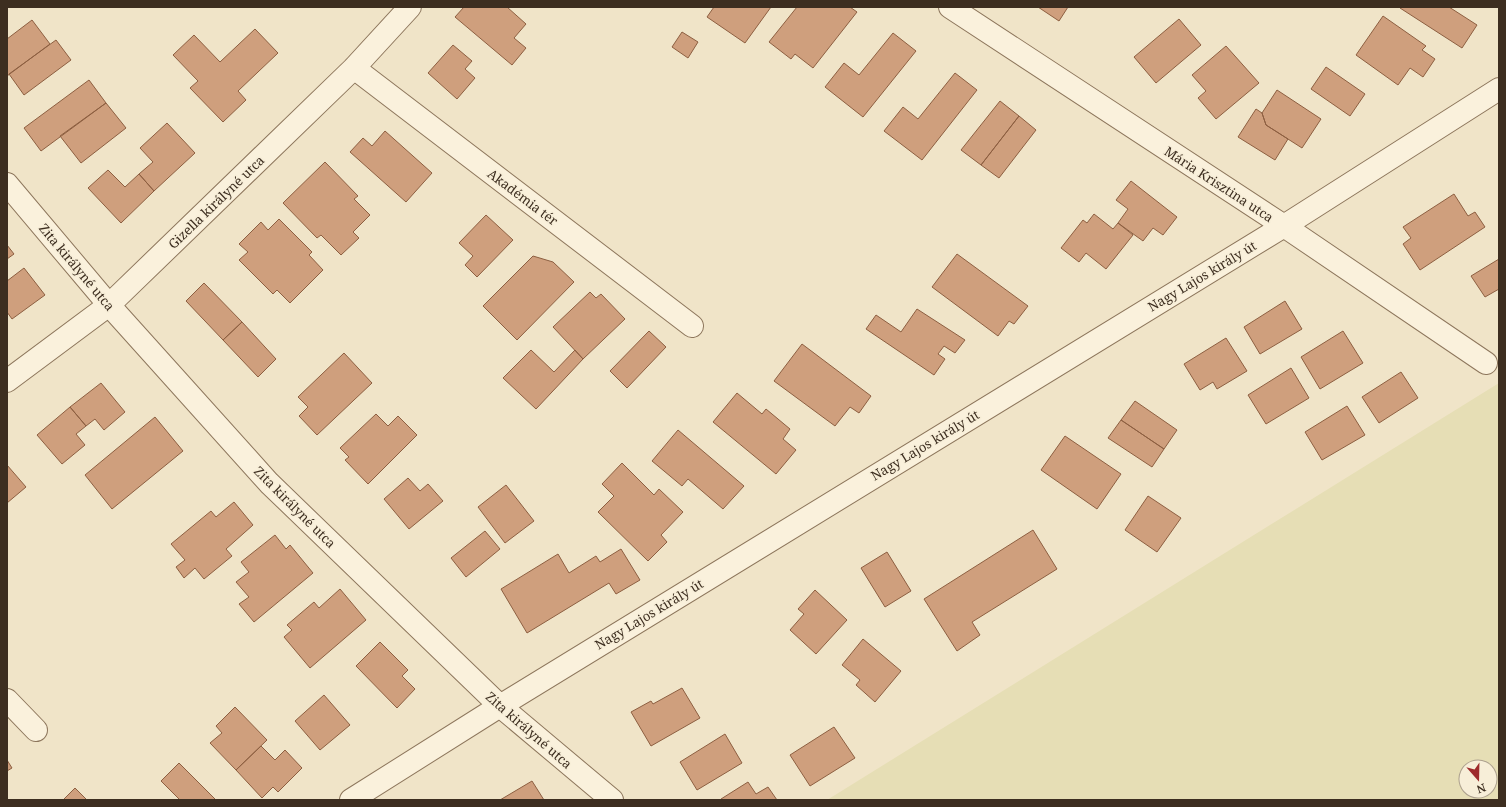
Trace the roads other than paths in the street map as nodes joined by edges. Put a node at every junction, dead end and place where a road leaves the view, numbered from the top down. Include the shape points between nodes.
1 (410, 7) edge
2 (950, 7) edge
3 (354, 68) junction
4 (1499, 89) edge
5 (7, 184) edge
6 (1284, 226) junction
7 (109, 305) junction
8 (692, 326) dead end
9 (1486, 363) dead end
10 (7, 381) edge
11 (7, 700) edge
12 (500, 706) junction
13 (36, 730) dead end
14 (351, 800) edge
15 (612, 800) edge

1 - 3 street, Gizella királyné utca
2 - 6 street, Mária Krisztina utca
3 - 7 street, Gizella királyné utca
3 - 8 street, Akadémia tér
4 - 6 street, Nagy Lajos király út
5 - 7 street, Zita királyné utca
6 - 9 street, Mária Krisztina utca
6 - 12 street, Nagy Lajos király út
7 - 10 street, Gizella királyné utca
7 - 12 street, Zita királyné utca via 269,483
11 - 13 street
12 - 14 street, Nagy Lajos király út
12 - 15 street, Zita királyné utca

